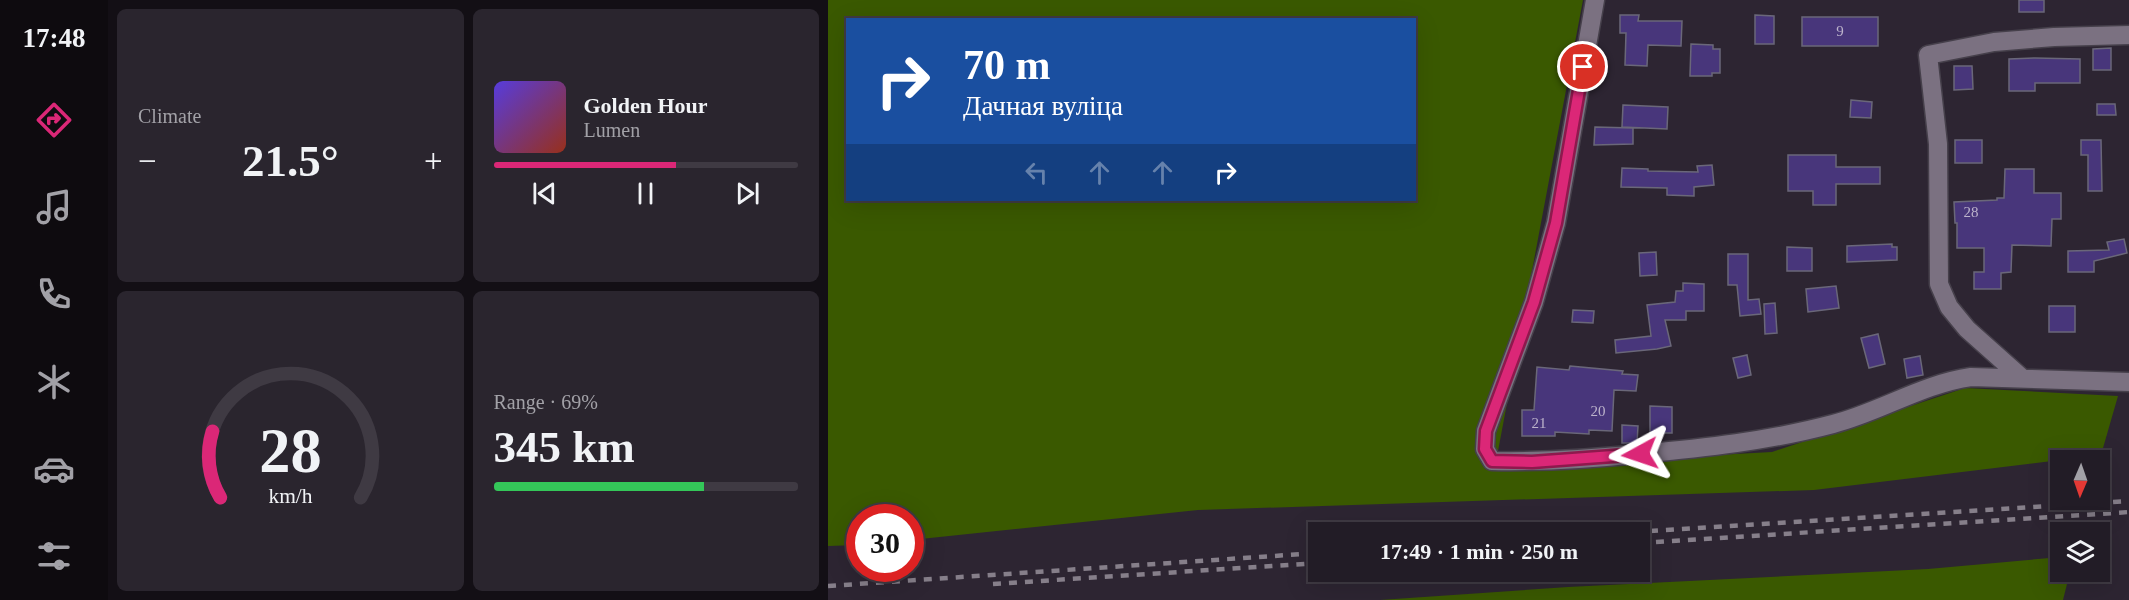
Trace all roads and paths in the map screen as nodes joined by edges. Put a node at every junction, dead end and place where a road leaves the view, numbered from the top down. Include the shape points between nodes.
1 (1595, 0) edge
2 (2129, 35) edge
3 (2022, 378) junction
4 (2129, 382) edge

1 - 3 street via 1556,223 1534,302 1486,431 1485,449 1492,461 1611,457 1755,441 1838,423 1948,380
2 - 3 street via 2012,40 1928,56 1938,144 1939,284 1949,307 1967,329
3 - 4 street

